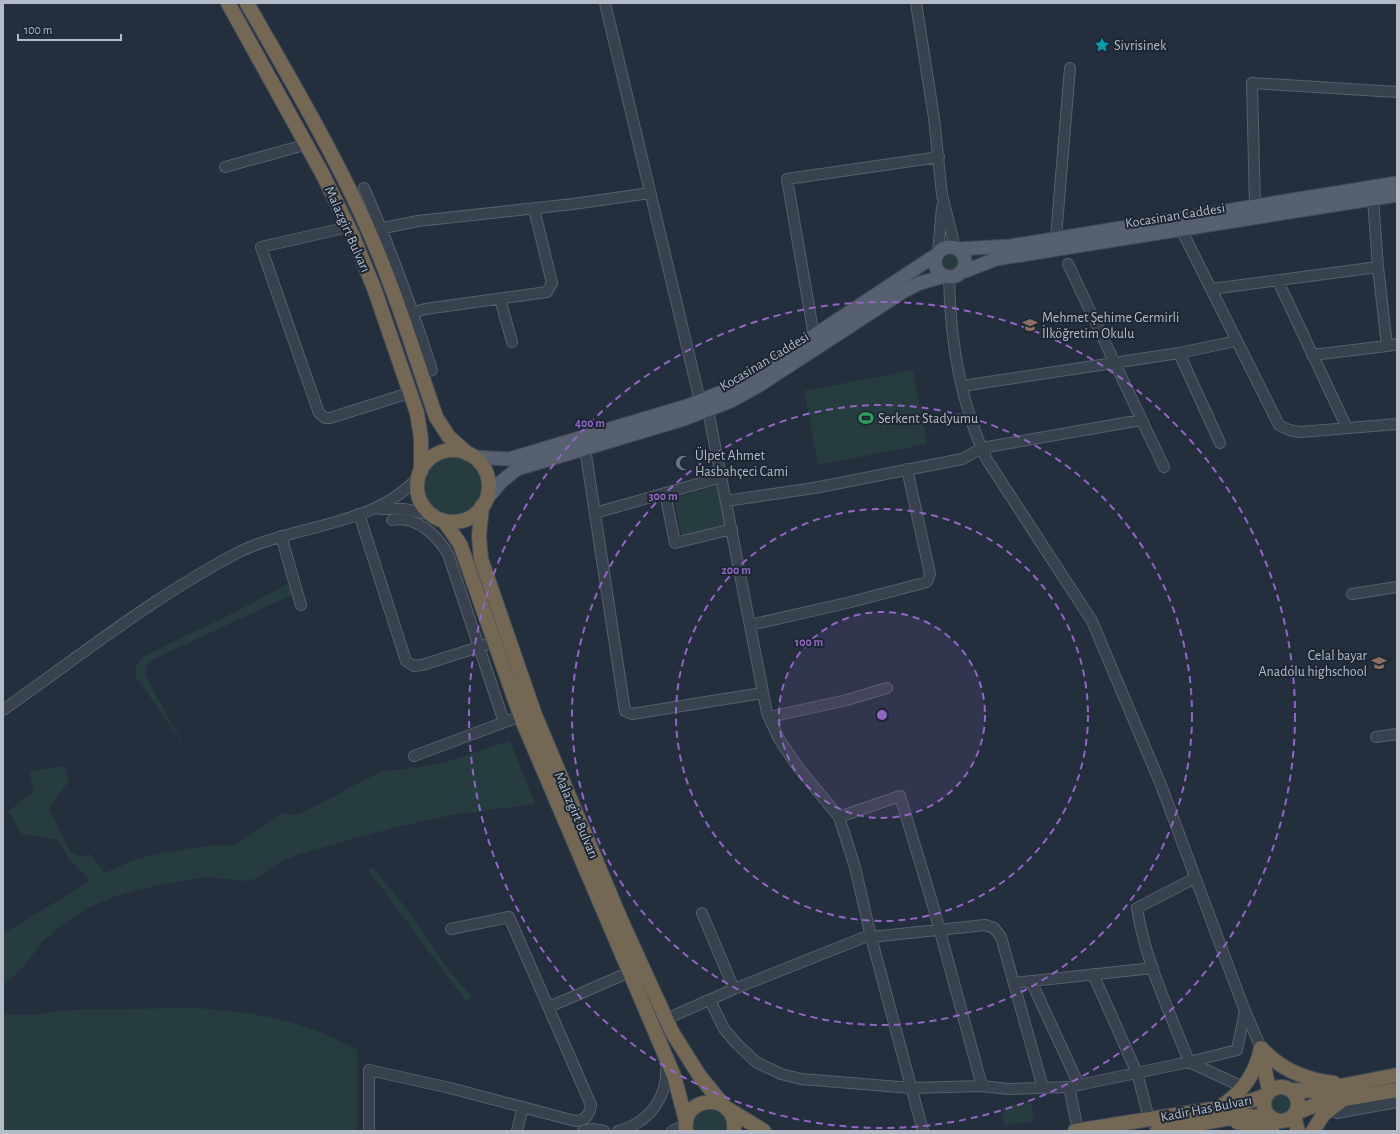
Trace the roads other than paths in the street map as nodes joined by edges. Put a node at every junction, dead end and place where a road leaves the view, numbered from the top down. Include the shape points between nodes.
1 (228, 3) edge
2 (247, 3) edge
3 (604, 3) edge
4 (916, 3) edge
5 (1070, 68) dead end
6 (1397, 92) edge
7 (306, 143) junction
8 (939, 157) junction
9 (225, 168) dead end
10 (1397, 183) edge
11 (364, 188) dead end
12 (650, 193) junction
13 (942, 194) junction
14 (1397, 195) edge
15 (1373, 199) junction
16 (1255, 206) junction
17 (534, 208) junction
18 (349, 226) junction
19 (375, 229) junction
20 (1182, 231) junction
21 (1056, 237) junction
22 (956, 248) junction
23 (937, 253) junction
24 (1068, 264) dead end
25 (1378, 267) junction
26 (951, 275) junction
27 (1278, 281) junction
28 (1211, 289) junction
29 (500, 299) junction
30 (407, 314) junction
31 (814, 336) junction
32 (1236, 341) junction
33 (512, 342) dead end
34 (1392, 345) edge
35 (1179, 353) junction
36 (1312, 355) junction
37 (1114, 363) junction
38 (962, 386) junction
39 (409, 393) junction
40 (704, 406) junction
41 (1141, 420) junction
42 (1397, 424) edge
43 (1347, 428) junction
44 (1220, 443) dead end
45 (585, 448) junction
46 (982, 448) junction
47 (470, 455) junction
48 (1164, 467) dead end
49 (907, 469) junction
50 (420, 474) junction
51 (722, 477) junction
52 (666, 493) junction
53 (726, 501) junction
54 (484, 504) junction
55 (374, 510) junction
56 (595, 513) junction
57 (359, 514) junction
58 (438, 518) junction
59 (392, 520) dead end
60 (732, 529) junction
61 (281, 536) junction
62 (1397, 587) edge
63 (1352, 594) dead end
64 (301, 605) dead end
65 (750, 624) junction
66 (495, 642) junction
67 (480, 647) junction
68 (887, 688) dead end
69 (762, 693) junction
70 (3, 710) edge
71 (521, 716) junction
72 (769, 717) junction
73 (504, 722) junction
74 (1397, 734) edge
75 (1376, 738) dead end
76 (414, 756) dead end
77 (839, 817) junction
78 (1195, 878) junction
79 (702, 913) dead end
80 (451, 929) dead end
81 (939, 929) junction
82 (871, 936) junction
83 (1153, 968) junction
84 (630, 972) junction
85 (1093, 974) junction
86 (1031, 981) junction
87 (1014, 983) junction
88 (734, 989) junction
89 (710, 1000) junction
90 (549, 1007) junction
91 (1245, 1011) junction
92 (666, 1019) junction
93 (1261, 1048) junction
94 (664, 1052) junction
95 (1272, 1060) junction
96 (1189, 1062) junction
97 (1136, 1072) junction
98 (1397, 1075) edge
99 (1353, 1083) junction
100 (982, 1086) junction
101 (1074, 1086) junction
102 (1243, 1087) junction
103 (912, 1088) junction
104 (1043, 1088) junction
105 (1290, 1089) junction
106 (1397, 1090) edge
107 (1268, 1093) junction
108 (1347, 1098) junction
109 (1397, 1102) edge
110 (725, 1107) junction
111 (523, 1108) junction
112 (1337, 1113) dead end
113 (1219, 1114) junction
114 (1295, 1114) junction
115 (1149, 1118) junction
116 (584, 1119) junction
117 (686, 1125) edge
118 (1277, 1125) edge
119 (585, 1130) edge
120 (1078, 1130) edge
121 (369, 1131) edge
122 (517, 1131) edge
123 (604, 1131) edge
124 (618, 1131) edge
125 (672, 1131) edge
126 (734, 1131) edge
127 (764, 1131) edge
128 (923, 1131) edge
129 (1075, 1131) edge
130 (1156, 1131) edge
131 (1298, 1131) edge
132 (1313, 1131) edge

1 - 7 highway, Malazgirt Bulvarı
2 - 19 highway, Malazgirt Bulvarı
3 - 12 street
4 - 8 street
5 - 21 street
6 - 16 street via 1252,83
7 - 9 street
7 - 18 highway, Malazgirt Bulvarı
8 - 13 street
8 - 31 street via 787,179
10 - 16 main road, Kocasinan Caddesi
11 - 19 street
12 - 17 street
12 - 40 street
13 - 22 street
13 - 23 street
14 - 15 main road, Kocasinan Caddesi
15 - 20 main road, Kocasinan Caddesi
15 - 25 street
16 - 21 main road, Kocasinan Caddesi
17 - 19 street
17 - 29 street via 552,280 551,288 544,293
18 - 39 highway, Malazgirt Bulvarı via 374,288
18 - 39 street via 261,247 319,413 325,418 330,418
19 - 30 highway, Malazgirt Bulvarı
20 - 26 main road, Kocasinan Caddesi via 996,260
20 - 28 street
21 - 22 main road, Kocasinan Caddesi via 996,247
22 - 23 main road via 947,247
22 - 26 main road via 963,255 965,262
23 - 26 main road via 936,268
23 - 31 main road, Kocasinan Caddesi
24 - 37 street
25 - 27 street
25 - 34 street
26 - 38 street via 952,332
26 - 40 main road, Kocasinan Caddesi via 924,282 904,291 758,386
27 - 28 street
27 - 36 street
28 - 32 street
29 - 30 street
29 - 33 street
30 - 47 highway, Malazgirt Bulvarı via 421,374 440,424 455,443
31 - 40 main road, Kocasinan Caddesi
32 - 35 street
32 - 43 street via 1279,424 1300,432
34 - 36 street
35 - 37 street
35 - 44 street
36 - 43 street
37 - 38 street
37 - 41 street
38 - 46 street
39 - 50 highway, Malazgirt Bulvarı via 419,426
40 - 45 main road, Kocasinan Caddesi
40 - 47 main road, Kocasinan Caddesi via 509,459
40 - 51 street
41 - 46 street
41 - 48 street
42 - 43 street
45 - 54 main road, Kocasinan Caddesi via 517,470 501,482
45 - 56 street
46 - 49 street via 962,459
46 - 78 street via 1092,621 1161,785
47 - 50 highway via 456,451 438,454 428,461
47 - 54 highway via 482,466 487,477 488,489
49 - 53 street via 814,488
49 - 65 street via 930,574 927,582
50 - 55 street via 400,495
50 - 58 highway via 418,489 421,501
51 - 52 street
51 - 53 street
52 - 56 street
52 - 60 street via 675,543
53 - 60 street
54 - 58 highway via 468,518 456,522
54 - 92 highway, Malazgirt Bulvarı via 479,536 481,559 535,715 621,920
55 - 57 street
55 - 58 street via 404,509
56 - 69 street via 626,712 632,714
57 - 61 street
57 - 67 street via 406,661 414,666 422,665
58 - 66 highway, Malazgirt Bulvarı via 460,544
59 - 67 street via 400,518 419,524 444,548 454,569
60 - 65 street
61 - 64 street
61 - 70 street via 238,553 173,590 87,648
62 - 63 street
65 - 69 street
66 - 67 street
66 - 71 highway, Malazgirt Bulvarı
67 - 73 street
68 - 72 street via 847,700
69 - 72 street
71 - 73 street
71 - 84 highway, Malazgirt Bulvarı
72 - 77 street via 779,739 797,766
73 - 76 street
74 - 75 street
77 - 81 street via 900,796
77 - 82 street via 855,867
78 - 83 street via 1137,908
78 - 91 street
79 - 88 street
80 - 90 street via 509,917
81 - 82 street
81 - 87 street via 985,925 994,928 1001,937
81 - 100 street
82 - 88 street
82 - 103 street
83 - 85 street
83 - 96 street
84 - 90 street
84 - 94 highway, Malazgirt Bulvarı
85 - 86 street
85 - 97 street
86 - 87 street
86 - 101 street
87 - 104 street
88 - 89 street
89 - 92 street
89 - 103 street via 719,1021 730,1036 756,1062 772,1070 801,1079
90 - 116 street via 592,1105
91 - 93 street
91 - 96 street via 1237,1050
92 - 110 highway, Malazgirt Bulvarı via 690,1064
93 - 95 highway
93 - 102 highway via 1255,1069
93 - 107 highway
94 - 117 highway, Malazgirt Bulvarı via 674,1076
94 - 124 street via 665,1084 656,1107 643,1120
95 - 99 highway via 1306,1078 1334,1083
95 - 105 highway
96 - 97 street
96 - 102 street
97 - 101 street
97 - 115 street
98 - 99 highway
99 - 105 highway via 1315,1090
100 - 103 street
100 - 104 street via 1008,1089
101 - 104 street
101 - 120 street
102 - 113 highway
103 - 128 street
105 - 107 highway via 1276,1087
105 - 114 highway via 1299,1100
106 - 108 highway
107 - 113 highway, Kadir Has Bulvarı
107 - 118 highway via 1264,1107
108 - 114 highway via 1320,1103
108 - 132 highway via 1329,1109
109 - 112 street
110 - 117 highway via 715,1102 701,1103 693,1108
110 - 126 highway via 732,1117
110 - 127 highway
111 - 116 street via 575,1121
111 - 121 street via 369,1070
111 - 122 street
113 - 115 highway, Kadir Has Bulvarı
113 - 118 highway, Kadir Has Bulvarı via 1242,1116
113 - 130 highway, Kadir Has Bulvarı
114 - 118 highway
114 - 131 highway
115 - 120 highway, Kadir Has Bulvarı
116 - 119 street
117 - 125 street
119 - 123 street
120 - 129 highway, Kadir Has Bulvarı

